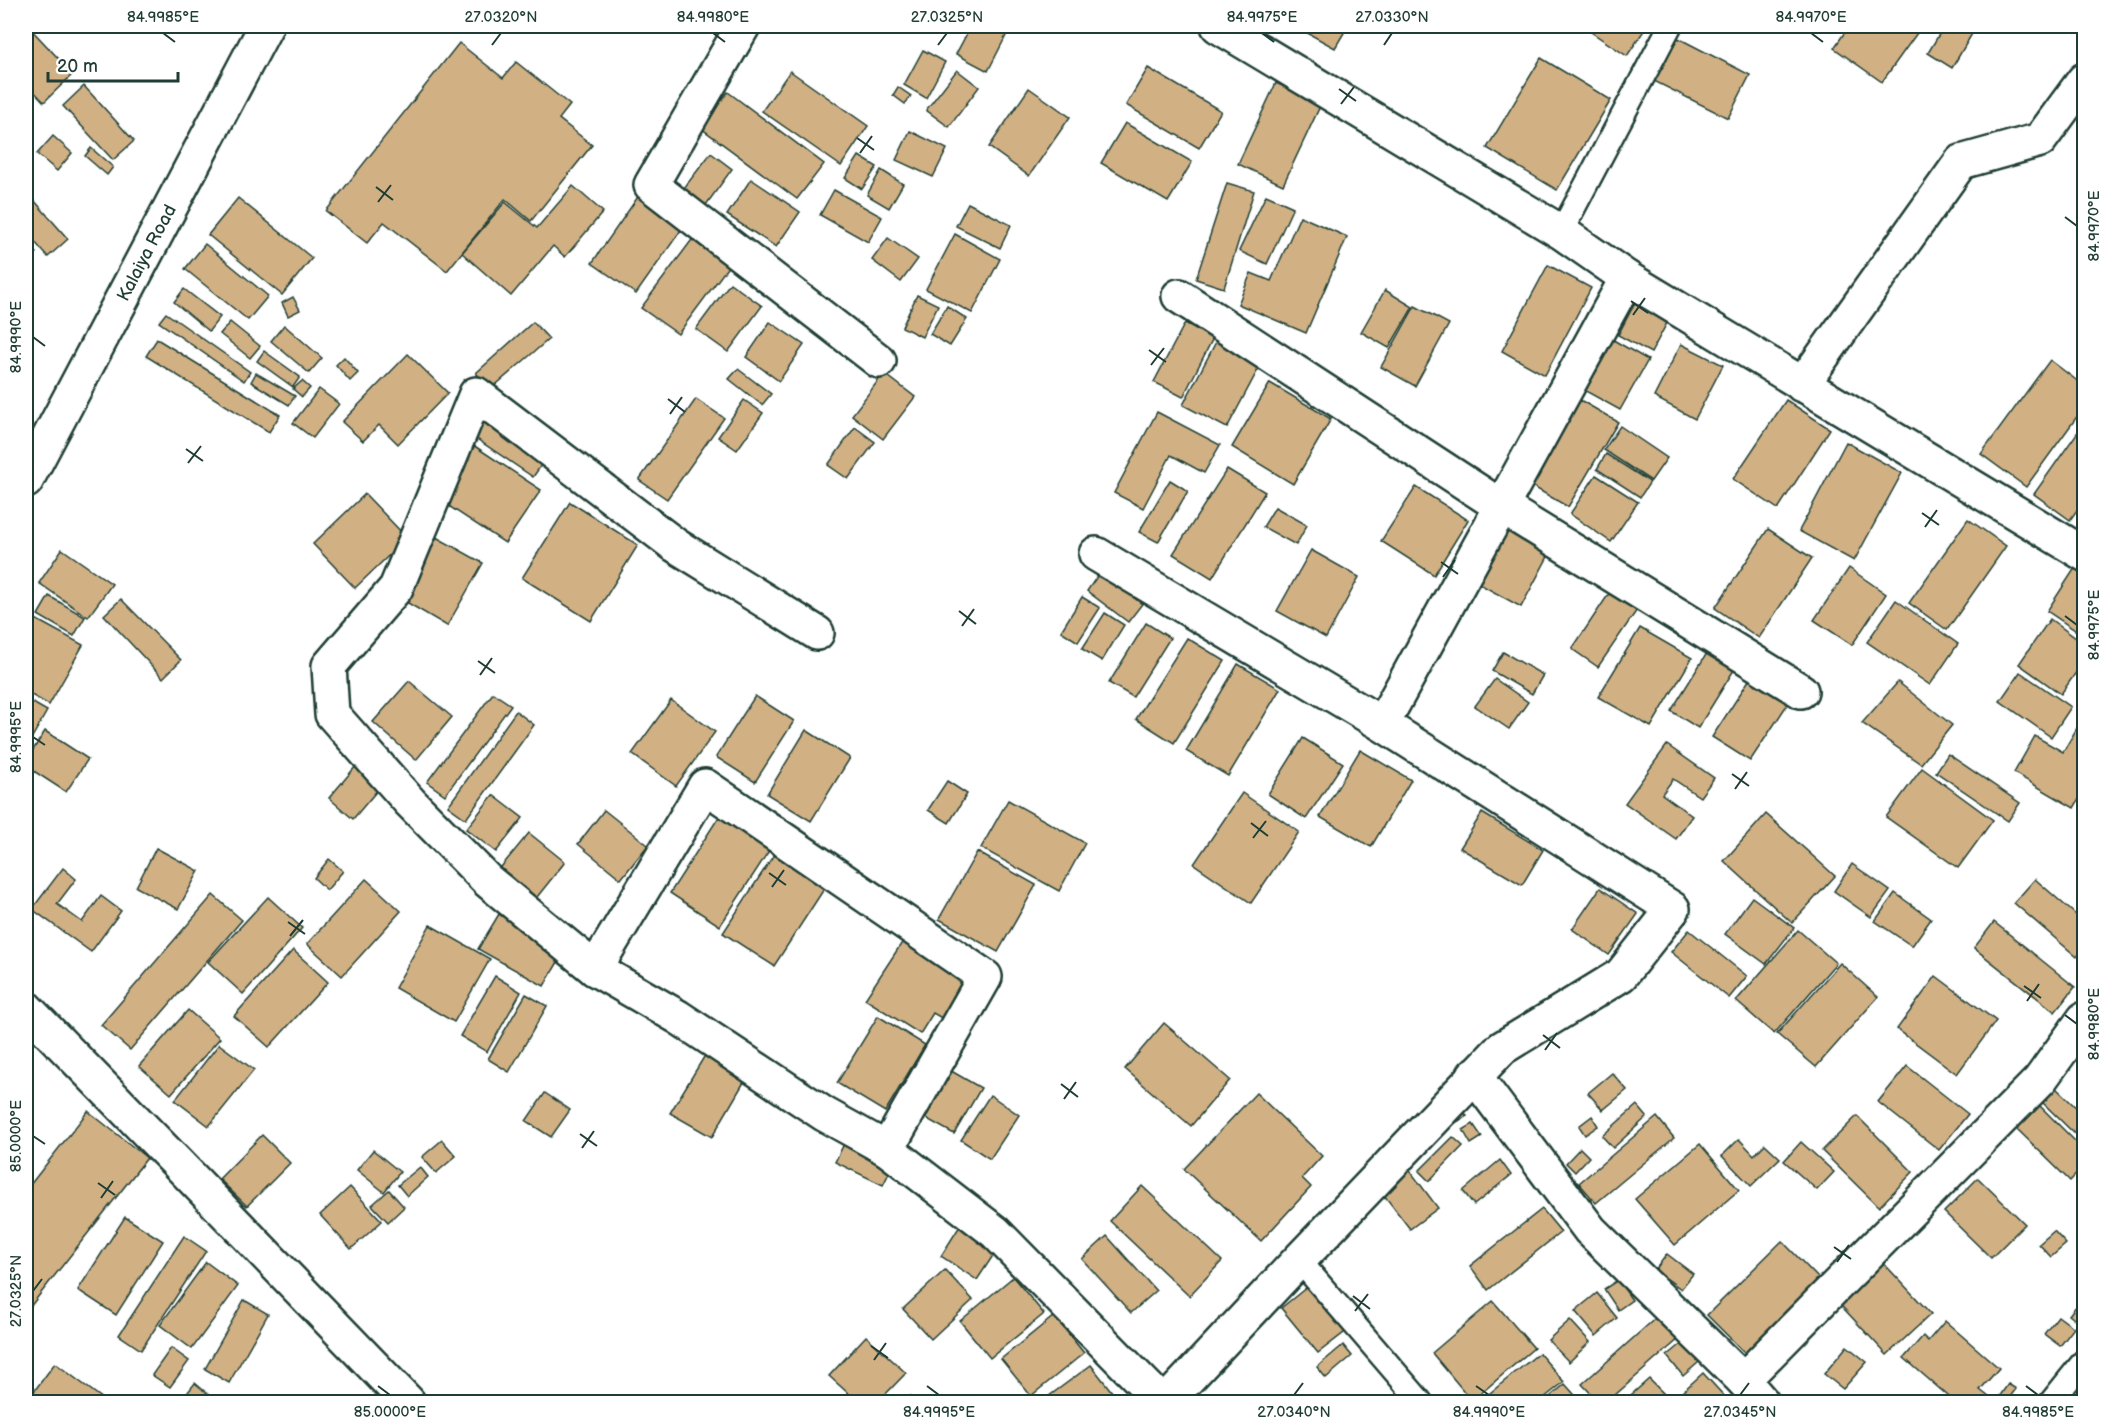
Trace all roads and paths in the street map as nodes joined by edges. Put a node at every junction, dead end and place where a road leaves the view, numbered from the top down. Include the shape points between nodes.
1 (266, 26) edge
2 (743, 26) edge
3 (1218, 26) edge
4 (1670, 26) edge
5 (2085, 80) edge
6 (1561, 232) junction
7 (1627, 278) junction
8 (1179, 296) dead end
9 (879, 361) dead end
10 (1802, 385) junction
11 (26, 481) edge
12 (1502, 507) junction
13 (2085, 554) edge
14 (1096, 555) dead end
15 (817, 633) dead end
16 (1802, 691) dead end
17 (1382, 724) junction
18 (595, 969) junction
19 (26, 1008) edge
20 (2085, 1019) edge
21 (1474, 1075) junction
22 (887, 1149) junction
23 (1299, 1260) junction
24 (2085, 1361) edge
25 (1753, 1391) edge
26 (408, 1402) edge
27 (1164, 1402) edge
28 (1421, 1402) edge
29 (2051, 1402) edge

1 - 11 street, Kalaiya Road
2 - 9 street via 651,185
3 - 6 street
4 - 6 lane
5 - 10 street via 2040,140 1961,162
6 - 7 street
7 - 10 street
7 - 12 street
8 - 12 street
10 - 13 street
12 - 16 street
12 - 17 street
14 - 17 street
15 - 18 street via 675,545 476,394 396,588 328,666 332,714 410,802 488,881
17 - 21 street via 1673,909 1621,975 1502,1048
18 - 22 street via 678,1017 824,1114
18 - 22 street via 705,786 985,977
19 - 26 street
20 - 25 street via 2040,1080
21 - 23 street
21 - 25 street via 1590,1230
22 - 27 street via 995,1232
23 - 27 street
23 - 28 lane
24 - 29 lane

